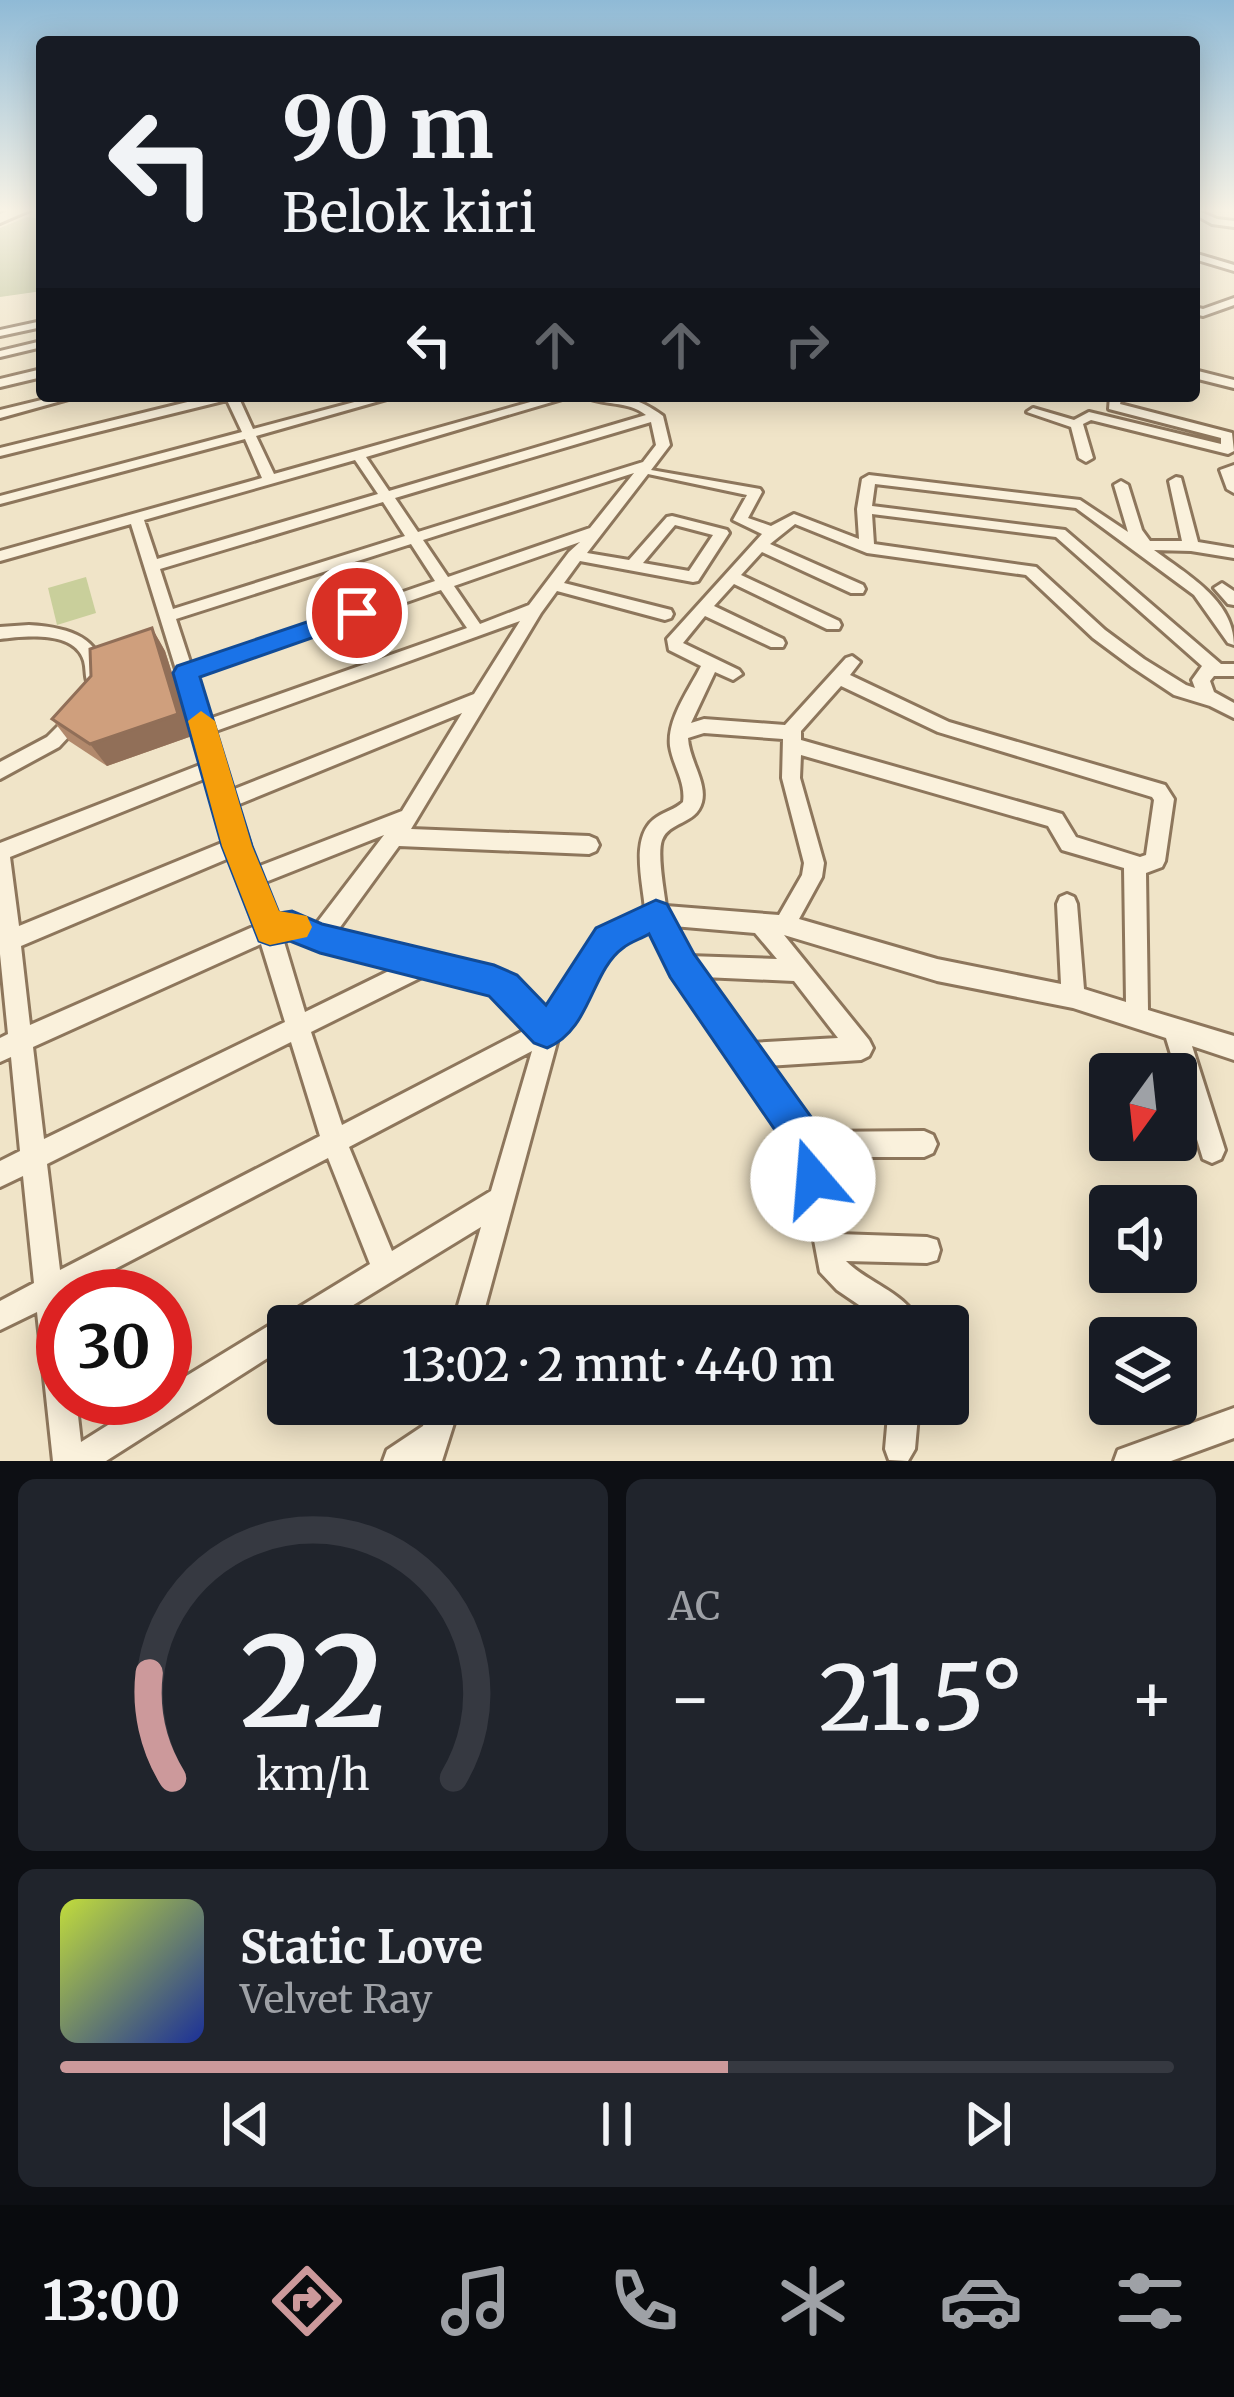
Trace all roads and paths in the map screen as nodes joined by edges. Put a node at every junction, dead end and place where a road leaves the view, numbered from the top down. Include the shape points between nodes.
1 (1234, 302) edge
2 (1200, 312) edge
3 (36, 325) edge
4 (0, 333) edge
5 (36, 345) edge
6 (0, 354) edge
7 (36, 374) edge
8 (1200, 376) edge
9 (0, 383) edge
10 (1234, 385) edge
11 (49, 402) edge
12 (205, 402) edge
13 (233, 402) edge
14 (369, 402) edge
15 (545, 402) edge
16 (623, 402) edge
17 (1114, 402) edge
18 (1033, 412) dead end
19 (0, 414) edge
20 (657, 416) junction
21 (1077, 424) junction
22 (252, 434) junction
23 (0, 452) edge
24 (359, 456) junction
25 (1086, 458) dead end
26 (652, 469) junction
27 (1234, 469) edge
28 (270, 480) junction
29 (1176, 481) dead end
30 (1121, 485) dead end
31 (1234, 489) edge
32 (385, 495) junction
33 (0, 500) edge
34 (864, 509) junction
35 (136, 518) junction
36 (592, 532) junction
37 (412, 538) junction
38 (766, 539) junction
39 (1140, 544) junction
40 (1190, 545) junction
41 (867, 548) junction
42 (1234, 554) edge
43 (574, 555) junction
44 (0, 556) edge
45 (634, 564) junction
46 (151, 566) junction
47 (734, 578) junction
48 (443, 584) junction
49 (553, 585) junction
50 (857, 589) dead end
51 (704, 608) junction
52 (535, 609) junction
53 (665, 614) dead end
54 (168, 616) junction
55 (833, 625) dead end
56 (477, 631) junction
57 (0, 633) edge
58 (174, 637) junction
59 (1234, 639) edge
60 (154, 644) edge
61 (777, 644) dead end
62 (114, 657) edge
63 (94, 664) junction
64 (710, 664) junction
65 (1225, 669) edge
66 (186, 673) junction
67 (734, 674) dead end
68 (480, 700) junction
69 (1213, 700) junction
70 (1234, 711) edge
71 (203, 728) junction
72 (679, 734) junction
73 (793, 739) junction
74 (215, 767) junction
75 (0, 771) edge
76 (225, 801) junction
77 (409, 816) junction
78 (395, 837) junction
79 (589, 845) dead end
80 (237, 846) junction
81 (0, 854) edge
82 (1136, 866) junction
83 (250, 878) junction
84 (1067, 904) dead end
85 (643, 919) junction
86 (773, 924) junction
87 (276, 927) junction
88 (320, 938) junction
89 (4, 942) edge
90 (422, 966) junction
91 (682, 966) junction
92 (801, 971) junction
93 (1073, 997) junction
94 (1137, 1018) junction
95 (299, 1027) junction
96 (547, 1030) junction
97 (1176, 1031) junction
98 (9, 1046) edge
99 (1234, 1048) edge
100 (747, 1055) junction
101 (335, 1143) junction
102 (924, 1144) dead end
103 (809, 1145) junction
104 (1213, 1150) dead end
105 (34, 1157) junction
106 (0, 1174) edge
107 (501, 1200) junction
108 (829, 1247) junction
109 (928, 1250) dead end
110 (385, 1268) junction
111 (45, 1269) edge
112 (88, 1269) edge
113 (36, 1296) edge
114 (325, 1305) edge
115 (472, 1305) edge
116 (887, 1305) edge
117 (0, 1316) edge
118 (267, 1342) edge
119 (1234, 1423) edge
120 (64, 1425) edge
121 (902, 1425) edge
122 (436, 1433) edge
123 (900, 1449) dead end
124 (68, 1461) edge
125 (78, 1461) edge
126 (398, 1461) edge
127 (1130, 1461) edge

1 - 2 street
3 - 4 street
5 - 6 street
7 - 9 street
8 - 10 street
11 - 19 street
12 - 23 street
13 - 22 street
14 - 22 street
15 - 24 street
16 - 20 street
17 - 21 street via 1229,436 1228,449 1088,416
18 - 21 street
20 - 26 street via 663,445
20 - 32 street
21 - 25 street
22 - 28 street
22 - 33 street
24 - 28 street
24 - 32 street
26 - 36 street
26 - 37 street
26 - 38 street via 755,492 740,520
27 - 31 street via 1227,470
28 - 35 street
29 - 40 street
30 - 39 street
32 - 37 street
32 - 46 street
34 - 39 street via 871,479 1060,500 1080,504
34 - 41 street
34 - 65 street via 1060,533
35 - 44 street
35 - 46 street
36 - 43 street
36 - 48 street
37 - 48 street
37 - 54 street
38 - 41 street via 794,518
38 - 47 street
38 - 50 street
39 - 40 street
39 - 59 street via 1200,591
40 - 42 street
41 - 69 street via 1030,571 1125,653 1170,684
43 - 45 street
43 - 49 street
45 - 45 street via 672,520 722,533 693,577
46 - 54 street
47 - 51 street
47 - 55 street
48 - 56 street
48 - 66 street
49 - 52 street
49 - 53 street
51 - 61 street
51 - 64 street via 674,643
52 - 56 street
52 - 68 street
54 - 58 street
56 - 71 street
57 - 63 street via 60,634 80,643
58 - 60 street
58 - 66 street
62 - 63 street
63 - 75 street via 91,697 76,720
64 - 67 street
64 - 72 street
65 - 69 street via 1201,680
66 - 71 street
68 - 76 street
68 - 77 street
69 - 70 street
71 - 74 street
72 - 73 street via 704,726
72 - 85 street via 695,793 688,812 661,824 650,841
73 - 82 street via 1055,820 1069,844
73 - 82 street via 845,669 944,727 1158,791 1164,799 1155,861
73 - 86 street via 791,778 814,863 812,877
74 - 76 street
74 - 81 street
76 - 80 street
77 - 78 street
77 - 83 street
78 - 79 street
78 - 88 street
80 - 83 street
80 - 89 street
81 - 89 street
82 - 94 street
83 - 87 street
84 - 93 street
85 - 86 street
85 - 91 street
85 - 96 street via 607,939
86 - 92 street
86 - 93 street
87 - 88 street
87 - 95 street
87 - 98 street
88 - 90 street
89 - 98 street
90 - 95 street
90 - 96 street via 505,986
91 - 92 street
91 - 100 street
92 - 100 street via 861,1048
93 - 94 street
94 - 97 street
95 - 101 street
95 - 105 street
96 - 101 street
96 - 107 street
97 - 99 street
97 - 104 street
98 - 105 street
100 - 103 street
101 - 110 street
101 - 112 street
102 - 103 street
103 - 108 street
105 - 106 street
105 - 111 street
107 - 110 street
107 - 115 street
108 - 109 street
108 - 116 street via 838,1276
110 - 114 street
113 - 117 street
118 - 125 street
119 - 127 street
120 - 124 street
121 - 123 street
122 - 126 street

